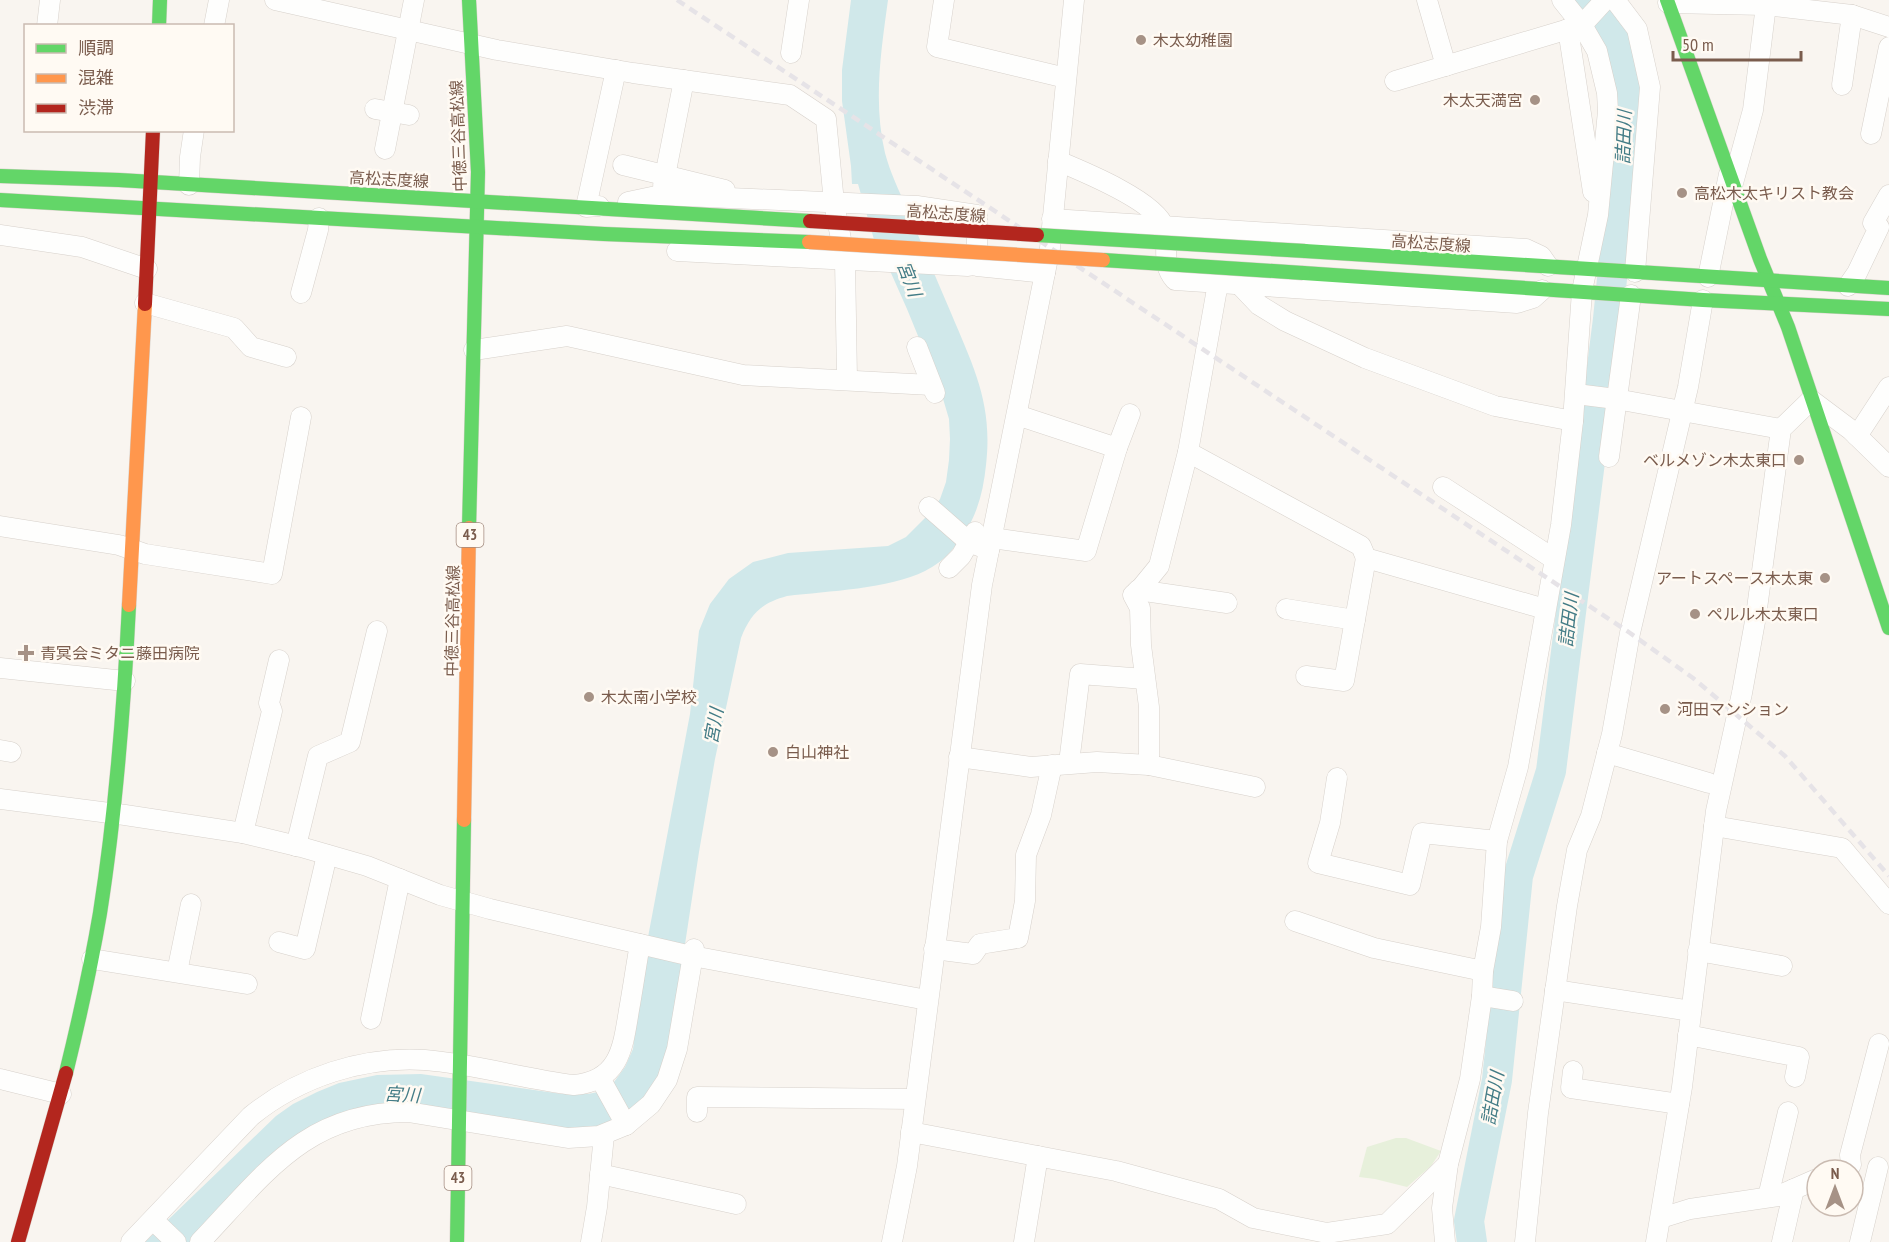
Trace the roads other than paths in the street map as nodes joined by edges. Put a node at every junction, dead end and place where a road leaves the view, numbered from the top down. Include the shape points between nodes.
1 (50, 0) edge
2 (160, 0) edge
3 (219, 0) edge
4 (275, 0) edge
5 (414, 0) edge
6 (469, 0) edge
7 (799, 0) edge
8 (944, 0) edge
9 (1074, 0) edge
10 (1427, 0) edge
11 (1562, 0) edge
12 (1605, 0) edge
13 (1615, 0) edge
14 (1667, 2) edge
15 (1766, 5) junction
16 (1852, 15) junction
17 (47, 24) edge
18 (159, 24) edge
19 (214, 24) edge
20 (1578, 24) junction
21 (1889, 27) edge
22 (409, 30) junction
23 (471, 44) junction
24 (1889, 47) edge
25 (791, 53) dead end
26 (1446, 66) junction
27 (616, 70) junction
28 (1066, 78) junction
29 (684, 80) junction
30 (1395, 81) dead end
31 (1842, 85) dead end
32 (153, 132) edge
33 (195, 132) edge
34 (1871, 134) dead end
35 (385, 149) dead end
36 (1058, 161) junction
37 (623, 165) dead end
38 (666, 174) junction
39 (0, 176) edge
40 (1731, 179) junction
41 (151, 182) junction
42 (189, 185) junction
43 (661, 195) junction
44 (1889, 195) edge
45 (0, 200) edge
46 (477, 200) junction
47 (762, 200) junction
48 (834, 203) junction
49 (855, 204) junction
50 (917, 206) junction
51 (586, 207) junction
52 (150, 208) junction
53 (1598, 215) junction
54 (319, 218) junction
55 (1052, 219) junction
56 (1163, 226) junction
57 (477, 227) junction
58 (604, 234) junction
59 (0, 235) edge
60 (845, 260) junction
61 (977, 266) junction
62 (1548, 267) junction
63 (885, 268) junction
64 (1590, 268) junction
65 (147, 269) junction
66 (942, 271) junction
67 (1631, 271) junction
68 (1045, 273) junction
69 (1708, 277) junction
70 (1769, 281) junction
71 (1218, 283) junction
72 (1240, 285) junction
73 (1848, 285) junction
74 (1544, 288) junction
75 (1889, 288) edge
76 (1586, 292) junction
77 (301, 293) dead end
78 (1628, 295) junction
79 (1703, 300) junction
80 (146, 303) junction
81 (1778, 303) junction
82 (1889, 309) edge
83 (917, 347) dead end
84 (474, 350) junction
85 (286, 357) dead end
86 (847, 379) junction
87 (1889, 387) edge
88 (1576, 394) junction
89 (1616, 399) junction
90 (1811, 400) junction
91 (1682, 411) junction
92 (1130, 414) dead end
93 (1017, 415) junction
94 (301, 417) dead end
95 (1574, 421) junction
96 (1781, 429) junction
97 (1857, 436) junction
98 (1117, 448) junction
99 (1188, 452) junction
100 (1609, 457) dead end
101 (1889, 467) edge
102 (1443, 487) dead end
103 (930, 507) dead end
104 (0, 526) edge
105 (978, 540) junction
106 (132, 550) junction
107 (1366, 558) junction
108 (1554, 559) junction
109 (949, 568) dead end
110 (1138, 590) junction
111 (1227, 603) dead end
112 (1286, 609) dead end
113 (1545, 609) junction
114 (1355, 620) junction
115 (1889, 628) edge
116 (377, 632) dead end
117 (279, 660) dead end
118 (0, 668) edge
119 (1306, 676) dead end
120 (1145, 679) junction
121 (125, 681) junction
122 (1607, 753) junction
123 (959, 757) junction
124 (1060, 764) junction
125 (1149, 765) junction
126 (1337, 778) dead end
127 (1709, 783) dead end
128 (1255, 787) dead end
129 (0, 799) edge
130 (113, 814) junction
131 (1714, 826) junction
132 (243, 833) junction
133 (1497, 841) junction
134 (296, 846) junction
135 (327, 855) junction
136 (400, 879) junction
137 (464, 902) junction
138 (1889, 903) edge
139 (191, 904) dead end
140 (1295, 921) dead end
141 (279, 942) dead end
142 (642, 945) junction
143 (934, 949) junction
144 (1698, 951) junction
145 (691, 953) junction
146 (92, 959) junction
147 (1782, 966) dead end
148 (1483, 971) junction
149 (177, 972) junction
150 (247, 984) dead end
151 (1555, 990) junction
152 (1482, 996) junction
153 (927, 1000) junction
154 (1513, 1001) dead end
155 (1691, 1011) junction
156 (370, 1019) dead end
157 (1688, 1035) junction
158 (1879, 1044) dead end
159 (460, 1067) junction
160 (1574, 1071) dead end
161 (1795, 1077) dead end
162 (0, 1079) edge
163 (601, 1081) junction
164 (61, 1094) junction
165 (915, 1100) junction
166 (1679, 1104) junction
167 (697, 1112) dead end
168 (1788, 1112) dead end
169 (459, 1118) junction
170 (625, 1123) junction
171 (911, 1132) junction
172 (604, 1135) junction
173 (1038, 1156) junction
174 (1848, 1158) edge
175 (1865, 1163) edge
176 (1448, 1164) junction
177 (1884, 1168) edge
178 (600, 1174) junction
179 (1805, 1184) edge
180 (1794, 1189) junction
181 (1768, 1197) junction
182 (736, 1204) dead end
183 (1661, 1218) junction
184 (155, 1222) junction
185 (18, 1242) edge
186 (131, 1242) edge
187 (176, 1242) edge
188 (200, 1242) edge
189 (457, 1242) edge
190 (591, 1242) edge
191 (892, 1242) edge
192 (1023, 1242) edge
193 (1445, 1242) edge
194 (1525, 1242) edge
195 (1656, 1242) edge
196 (1782, 1242) edge
197 (1860, 1242) edge

1 - 17 street
2 - 18 main road
3 - 19 street
4 - 22 street
5 - 22 street
6 - 23 main road, 中徳三谷高松線 / 43
7 - 25 street
8 - 28 street via 938,47
9 - 28 street
10 - 26 street
11 - 20 street
12 - 20 street
13 - 67 street via 1637,29 1650,87
14 - 15 street
14 - 40 main road
15 - 16 street
15 - 40 street via 1753,110
16 - 21 street
16 - 31 street
20 - 26 street
20 - 53 street
20 - 53 street via 1597,51 1607,93
22 - 23 street
22 - 35 street
23 - 27 street
23 - 46 main road, 中徳三谷高松線 / 43
24 - 34 street
26 - 30 street
27 - 29 street
27 - 51 street
28 - 36 street
29 - 38 street
29 - 48 street via 790,95 826,118
32 - 41 main road
33 - 42 street
36 - 55 street
36 - 56 street via 1132,197 1152,211
37 - 38 street
38 - 43 street
38 - 47 street
39 - 41 main road, 高松志度線
40 - 69 street
40 - 70 main road
41 - 42 main road, 高松志度線
41 - 52 main road
42 - 46 main road, 高松志度線
43 - 47 street
43 - 51 street
44 - 73 street via 1873,223 1879,227
45 - 52 main road
46 - 51 main road, 高松志度線
46 - 57 main road, 中徳三谷高松線 / 43
47 - 48 street
48 - 49 street
48 - 60 street
49 - 50 street
49 - 63 street
50 - 61 street via 977,214
50 - 66 street
51 - 62 main road, 高松志度線, bridge
52 - 54 main road
52 - 65 main road
53 - 64 street
54 - 57 main road
54 - 77 street
55 - 56 street
55 - 68 street
56 - 62 street via 1526,249 1541,256
56 - 71 street via 1167,271 1175,280
57 - 58 main road
57 - 84 main road, 中徳三谷高松線 / 43
58 - 60 street via 651,249
58 - 74 main road, bridge via 809,242
59 - 65 street via 82,247
60 - 63 street
60 - 86 street
61 - 66 street
61 - 68 street
62 - 64 main road, 高松志度線
63 - 66 street
64 - 67 main road, 高松志度線
64 - 76 street
65 - 80 main road
67 - 69 main road, 高松志度線
68 - 93 street
69 - 70 main road, 高松志度線
70 - 73 main road, 高松志度線
70 - 81 main road
71 - 72 street
71 - 99 street
72 - 74 street via 1517,303 1533,298
72 - 95 street via 1259,305 1286,321 1365,358 1496,406
73 - 75 main road, 高松志度線
74 - 76 main road
76 - 78 main road
76 - 88 street
78 - 79 main road
78 - 89 street
79 - 81 main road
79 - 91 street
80 - 85 street via 234,328 251,346
80 - 106 main road
81 - 82 main road
81 - 90 main road
83 - 86 street via 933,390
84 - 86 street via 567,336 743,375
84 - 137 main road, 中徳三谷高松線 / 43
87 - 97 street
88 - 89 street
88 - 95 street
89 - 91 street
89 - 100 street
90 - 96 street
90 - 97 street
90 - 115 main road
91 - 96 street
91 - 122 street via 1630,633
92 - 98 street
93 - 98 street
93 - 105 street
94 - 106 street via 272,574
95 - 108 street
96 - 131 street via 1756,615
97 - 101 street
98 - 105 street via 1086,551
99 - 107 street via 1361,546
99 - 110 street via 1159,566
102 - 108 street
103 - 105 street
104 - 106 street
105 - 109 street
105 - 123 street via 982,585
106 - 121 main road
107 - 113 street
107 - 114 street
108 - 113 street
110 - 111 street
110 - 120 street via 1133,594 1140,608
112 - 114 street
113 - 133 street via 1518,767
114 - 119 street via 1344,681
116 - 134 street via 350,742 318,756
117 - 132 street via 269,703 272,711
118 - 121 street
120 - 124 street via 1080,674
120 - 125 street
121 - 130 main road
122 - 127 street
122 - 151 street via 1591,816 1577,850
123 - 124 street via 1031,767
123 - 143 street
124 - 125 street
124 - 143 street via 1026,855 1025,901 1018,938 980,944 973,954
125 - 128 street
126 - 133 street via 1318,863 1410,885 1422,832
129 - 130 street
130 - 132 street
130 - 146 main road
131 - 138 street via 1842,848
131 - 144 street
132 - 134 street
133 - 148 street via 1491,927
134 - 135 street
135 - 136 street
135 - 141 street via 304,949
136 - 137 street
136 - 156 street
137 - 142 street
137 - 159 main road, 中徳三谷高松線 / 43
139 - 149 street
140 - 148 street via 1374,948
142 - 145 street
142 - 163 street via 623,1044 616,1062
143 - 153 street
144 - 147 street
144 - 155 street
145 - 153 street
145 - 170 street via 677,1050 667,1080 651,1104
146 - 149 street
146 - 164 main road
148 - 152 street
149 - 150 street
151 - 155 street
151 - 194 street
152 - 154 street
152 - 176 street via 1470,1079
153 - 165 street
155 - 157 street
157 - 161 street via 1799,1058
157 - 166 street
158 - 174 street
159 - 163 street via 574,1085
159 - 169 main road, 中徳三谷高松線 / 43
159 - 184 street via 410,1059 362,1064 329,1072 286,1091 251,1116
160 - 166 street via 1571,1088
162 - 164 street
163 - 170 street
164 - 185 main road
165 - 167 street via 697,1097
165 - 171 street
166 - 183 street
168 - 181 street
169 - 172 street via 568,1138
169 - 188 street via 386,1112 329,1128 296,1145 279,1160
169 - 189 main road, 中徳三谷高松線 / 43
170 - 172 street
171 - 173 street
171 - 191 street
172 - 178 street
173 - 176 street via 1116,1171 1219,1199 1253,1218 1327,1233 1387,1224
173 - 192 street
175 - 177 street
176 - 193 street via 1442,1208
177 - 197 street
178 - 182 street
178 - 190 street
179 - 180 street
180 - 181 street
180 - 196 street
181 - 183 street via 1690,1209
183 - 195 street
184 - 186 street
184 - 187 street

